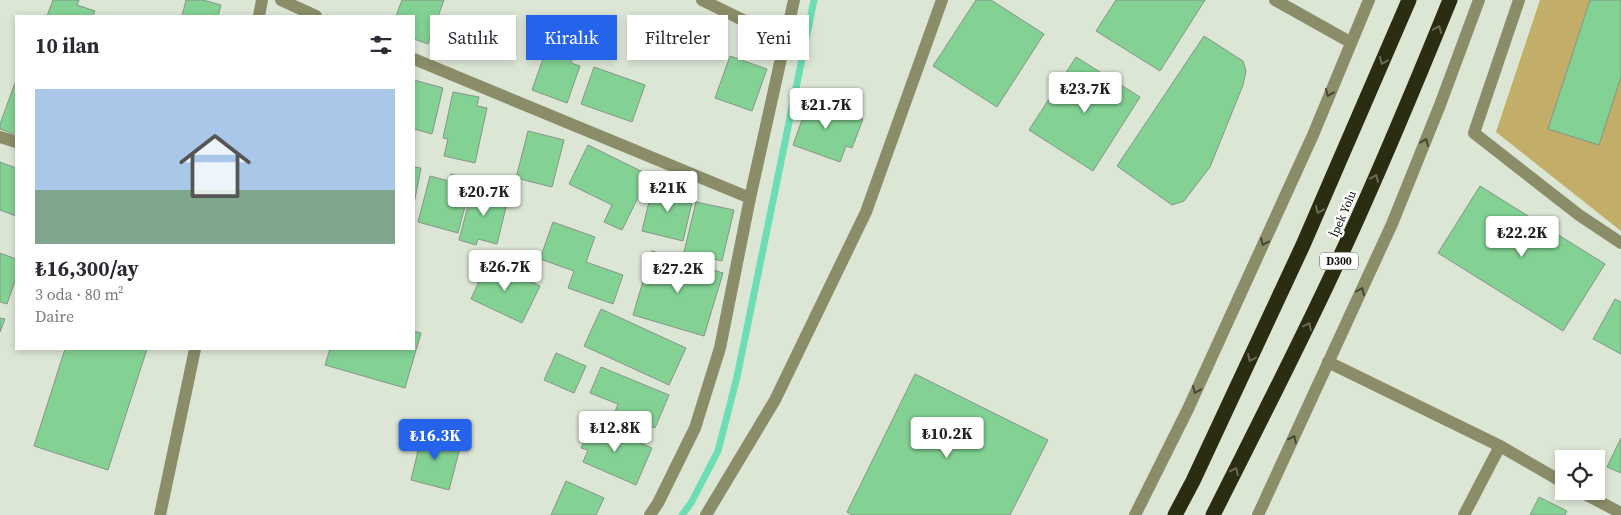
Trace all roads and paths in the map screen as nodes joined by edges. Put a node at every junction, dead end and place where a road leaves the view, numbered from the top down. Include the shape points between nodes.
1 (262, 0) edge
2 (281, 0) edge
3 (702, 0) edge
4 (794, 0) edge
5 (942, 0) edge
6 (1275, 0) edge
7 (1369, 0) edge
8 (1409, 0) edge
9 (1450, 0) edge
10 (1479, 0) edge
11 (1519, 0) edge
12 (259, 15) edge
13 (314, 15) edge
14 (791, 15) edge
15 (738, 18) edge
16 (1350, 42) junction
17 (415, 59) edge
18 (782, 60) edge
19 (0, 137) edge
20 (15, 142) edge
21 (750, 198) junction
22 (1621, 243) edge
23 (195, 350) edge
24 (1328, 362) junction
25 (1500, 446) junction
26 (1555, 478) edge
27 (1596, 500) edge
28 (1621, 513) edge
29 (160, 515) edge
30 (650, 515) edge
31 (706, 515) edge
32 (1135, 515) edge
33 (1175, 515) edge
34 (1213, 515) edge
35 (1258, 515) edge
36 (1464, 515) edge

1 - 12 street
2 - 13 street
3 - 15 street
4 - 14 street
5 - 31 street via 866,212 775,400
6 - 16 street
7 - 16 street
8 -> 33 highway, İpek Yolu / D300 via 1303,245
34 -> 9 highway, İpek Yolu / D300 via 1341,257
24 -> 10 street via 1392,224
11 - 22 street via 1474,133 1579,215
16 -> 32 street via 1188,409
17 - 21 street
18 - 21 street
19 - 20 street
21 - 30 street via 720,348 701,410
23 - 29 street
24 - 25 street
35 -> 24 street
25 - 26 street
25 - 36 street
27 - 28 street

